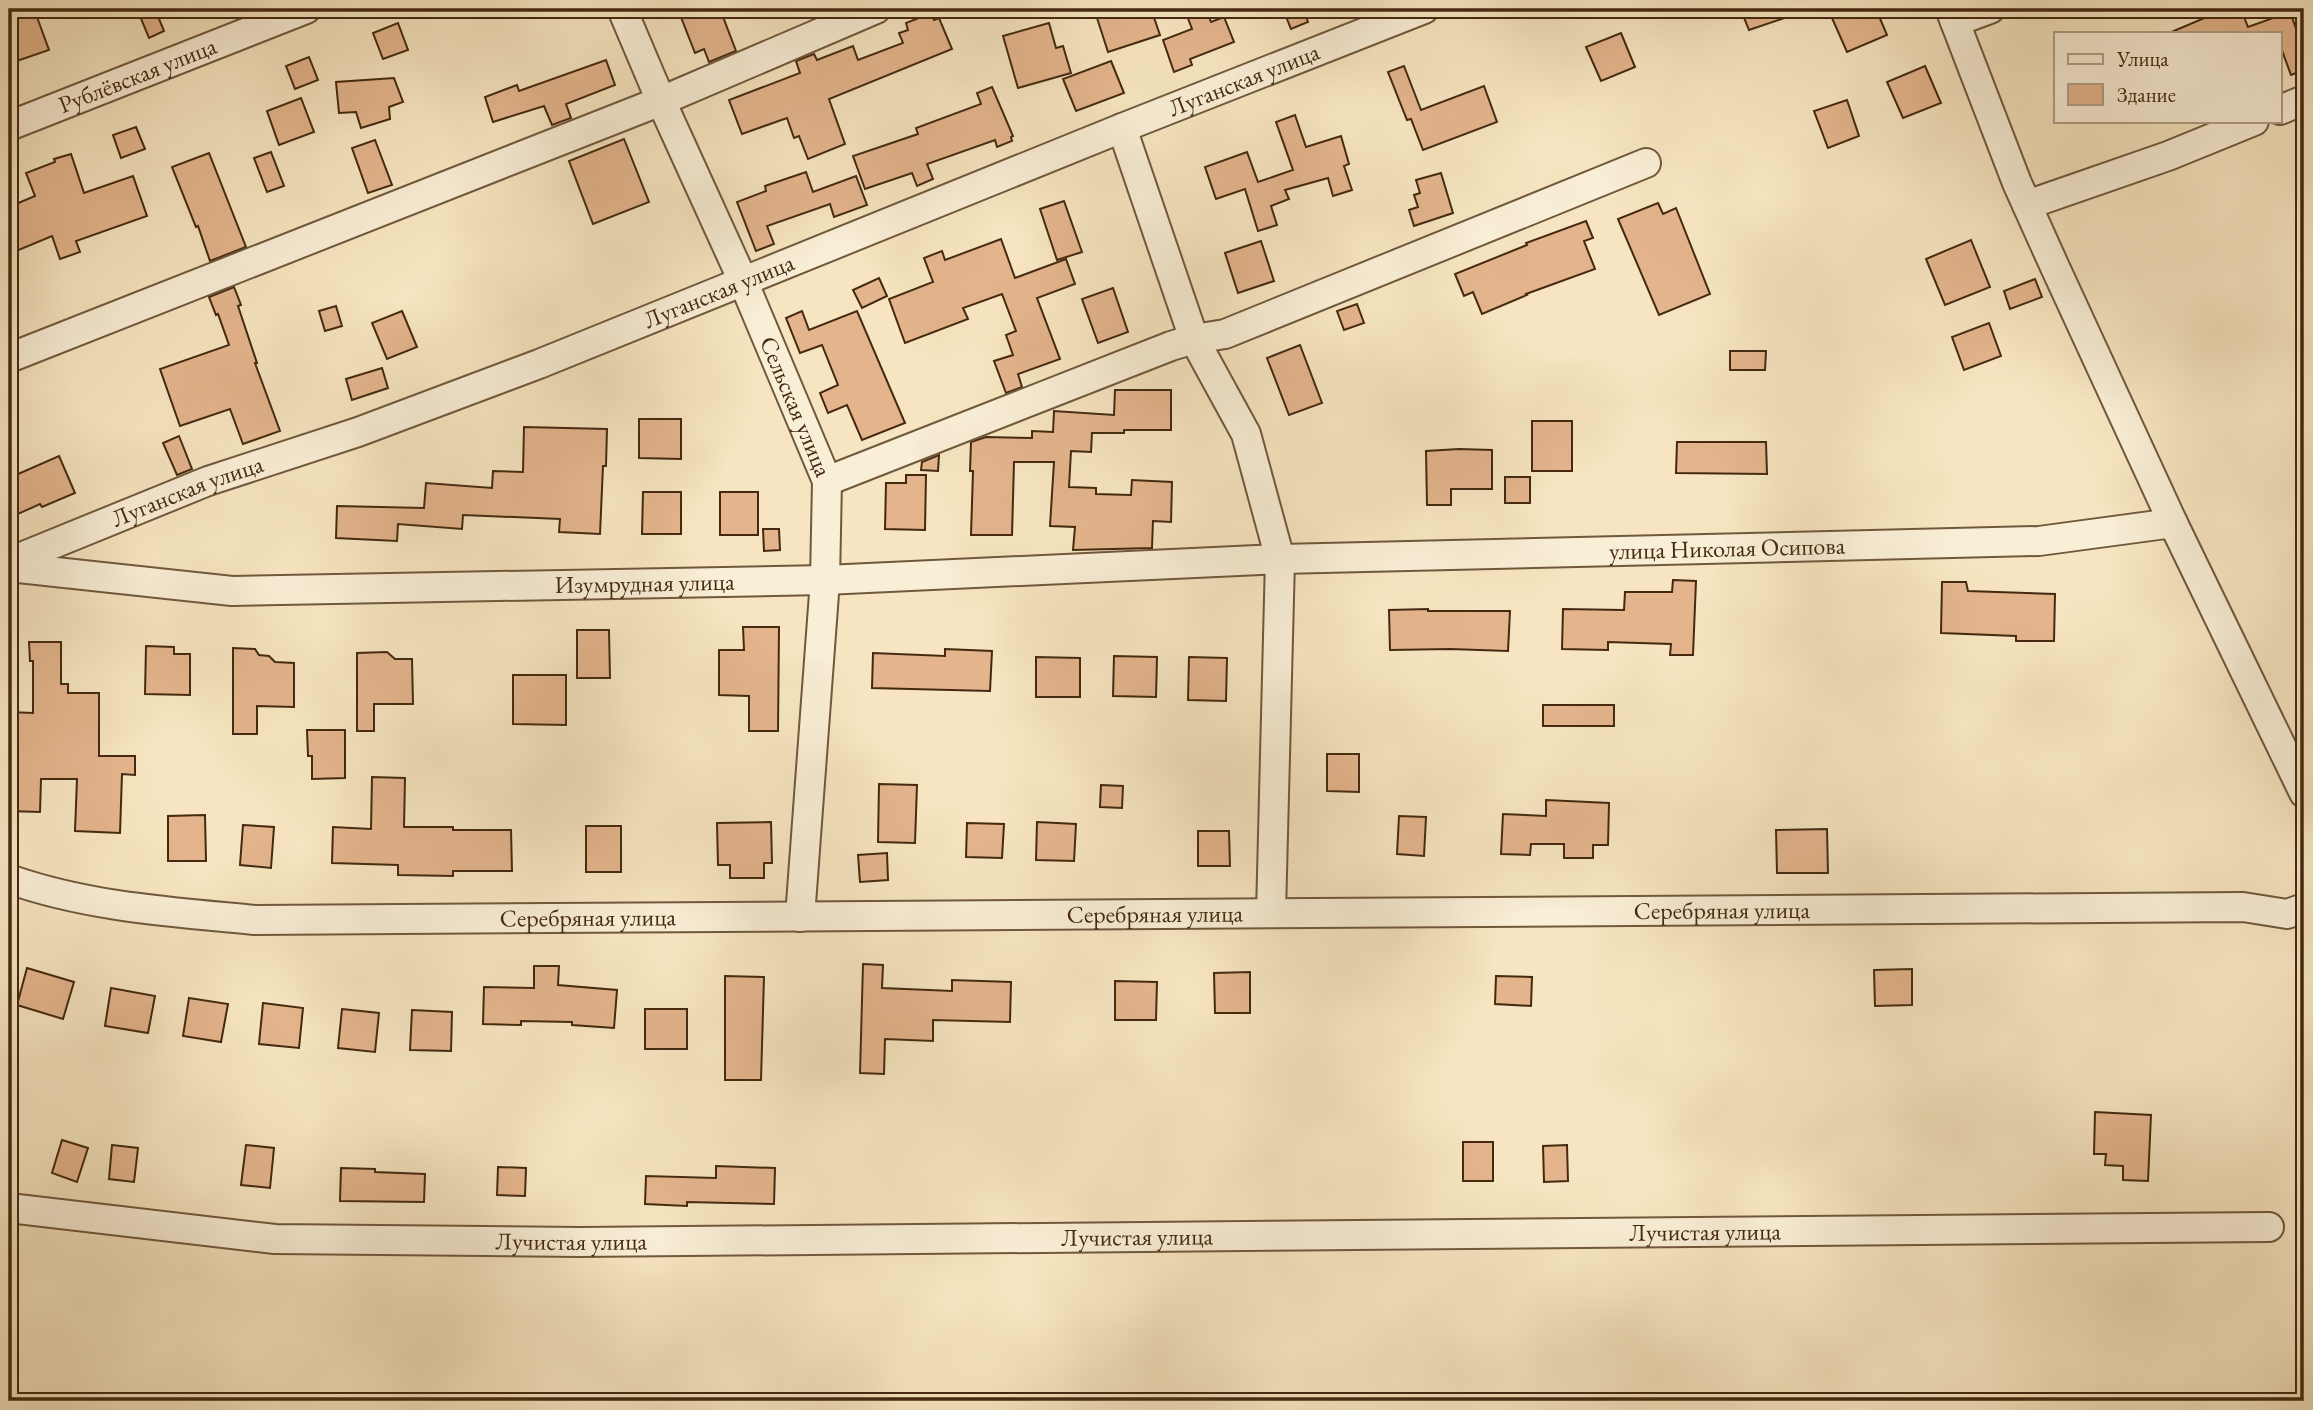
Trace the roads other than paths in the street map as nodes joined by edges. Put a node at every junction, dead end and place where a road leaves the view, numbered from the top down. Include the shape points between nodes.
1 (306, 9) edge
2 (622, 9) edge
3 (876, 9) edge
4 (1424, 9) edge
5 (1990, 9) edge
6 (847, 14) edge
7 (1952, 15) edge
8 (2304, 100) edge
9 (661, 101) junction
10 (2282, 109) edge
11 (2252, 122) edge
12 (9, 126) edge
13 (1122, 128) junction
14 (1646, 163) dead end
15 (2027, 205) junction
16 (743, 281) junction
17 (1194, 339) junction
18 (9, 358) edge
19 (827, 481) junction
20 (2173, 523) junction
21 (1280, 559) junction
22 (9, 562) edge
23 (9, 568) edge
24 (825, 580) junction
25 (2304, 793) edge
26 (9, 879) edge
27 (2304, 908) edge
28 (1271, 913) junction
29 (800, 917) junction
30 (9, 1208) edge
31 (2269, 1227) dead end

1 - 12 street, Рублёвская улица
2 - 9 street, Сельская улица
3 - 6 street
4 - 13 street, Луганская улица
5 - 7 street
6 - 9 street
7 - 15 street
8 - 10 street
9 - 16 street, Сельская улица
9 - 18 street
11 - 15 street
13 - 16 street, Луганская улица
13 - 17 street
14 - 17 street via 1225,334
15 - 20 street
16 - 19 street, Сельская улица
16 - 22 street, Луганская улица via 539,364 358,432 208,481
17 - 19 street
17 - 21 street via 1246,435
19 - 24 street, Сельская улица
20 - 21 street, улица Николая Осипова via 2039,541
20 - 25 street
21 - 24 street, Изумрудная улица
21 - 28 street
23 - 24 street, Изумрудная улица via 232,591
24 - 29 street, Сельская улица
26 - 29 street, Серебряная улица via 42,891 120,906 255,920
27 - 28 street, Серебряная улица via 2287,914 2243,907
28 - 29 street, Серебряная улица
30 - 31 street, Лучистая улица via 275,1239 330,1240 580,1242

